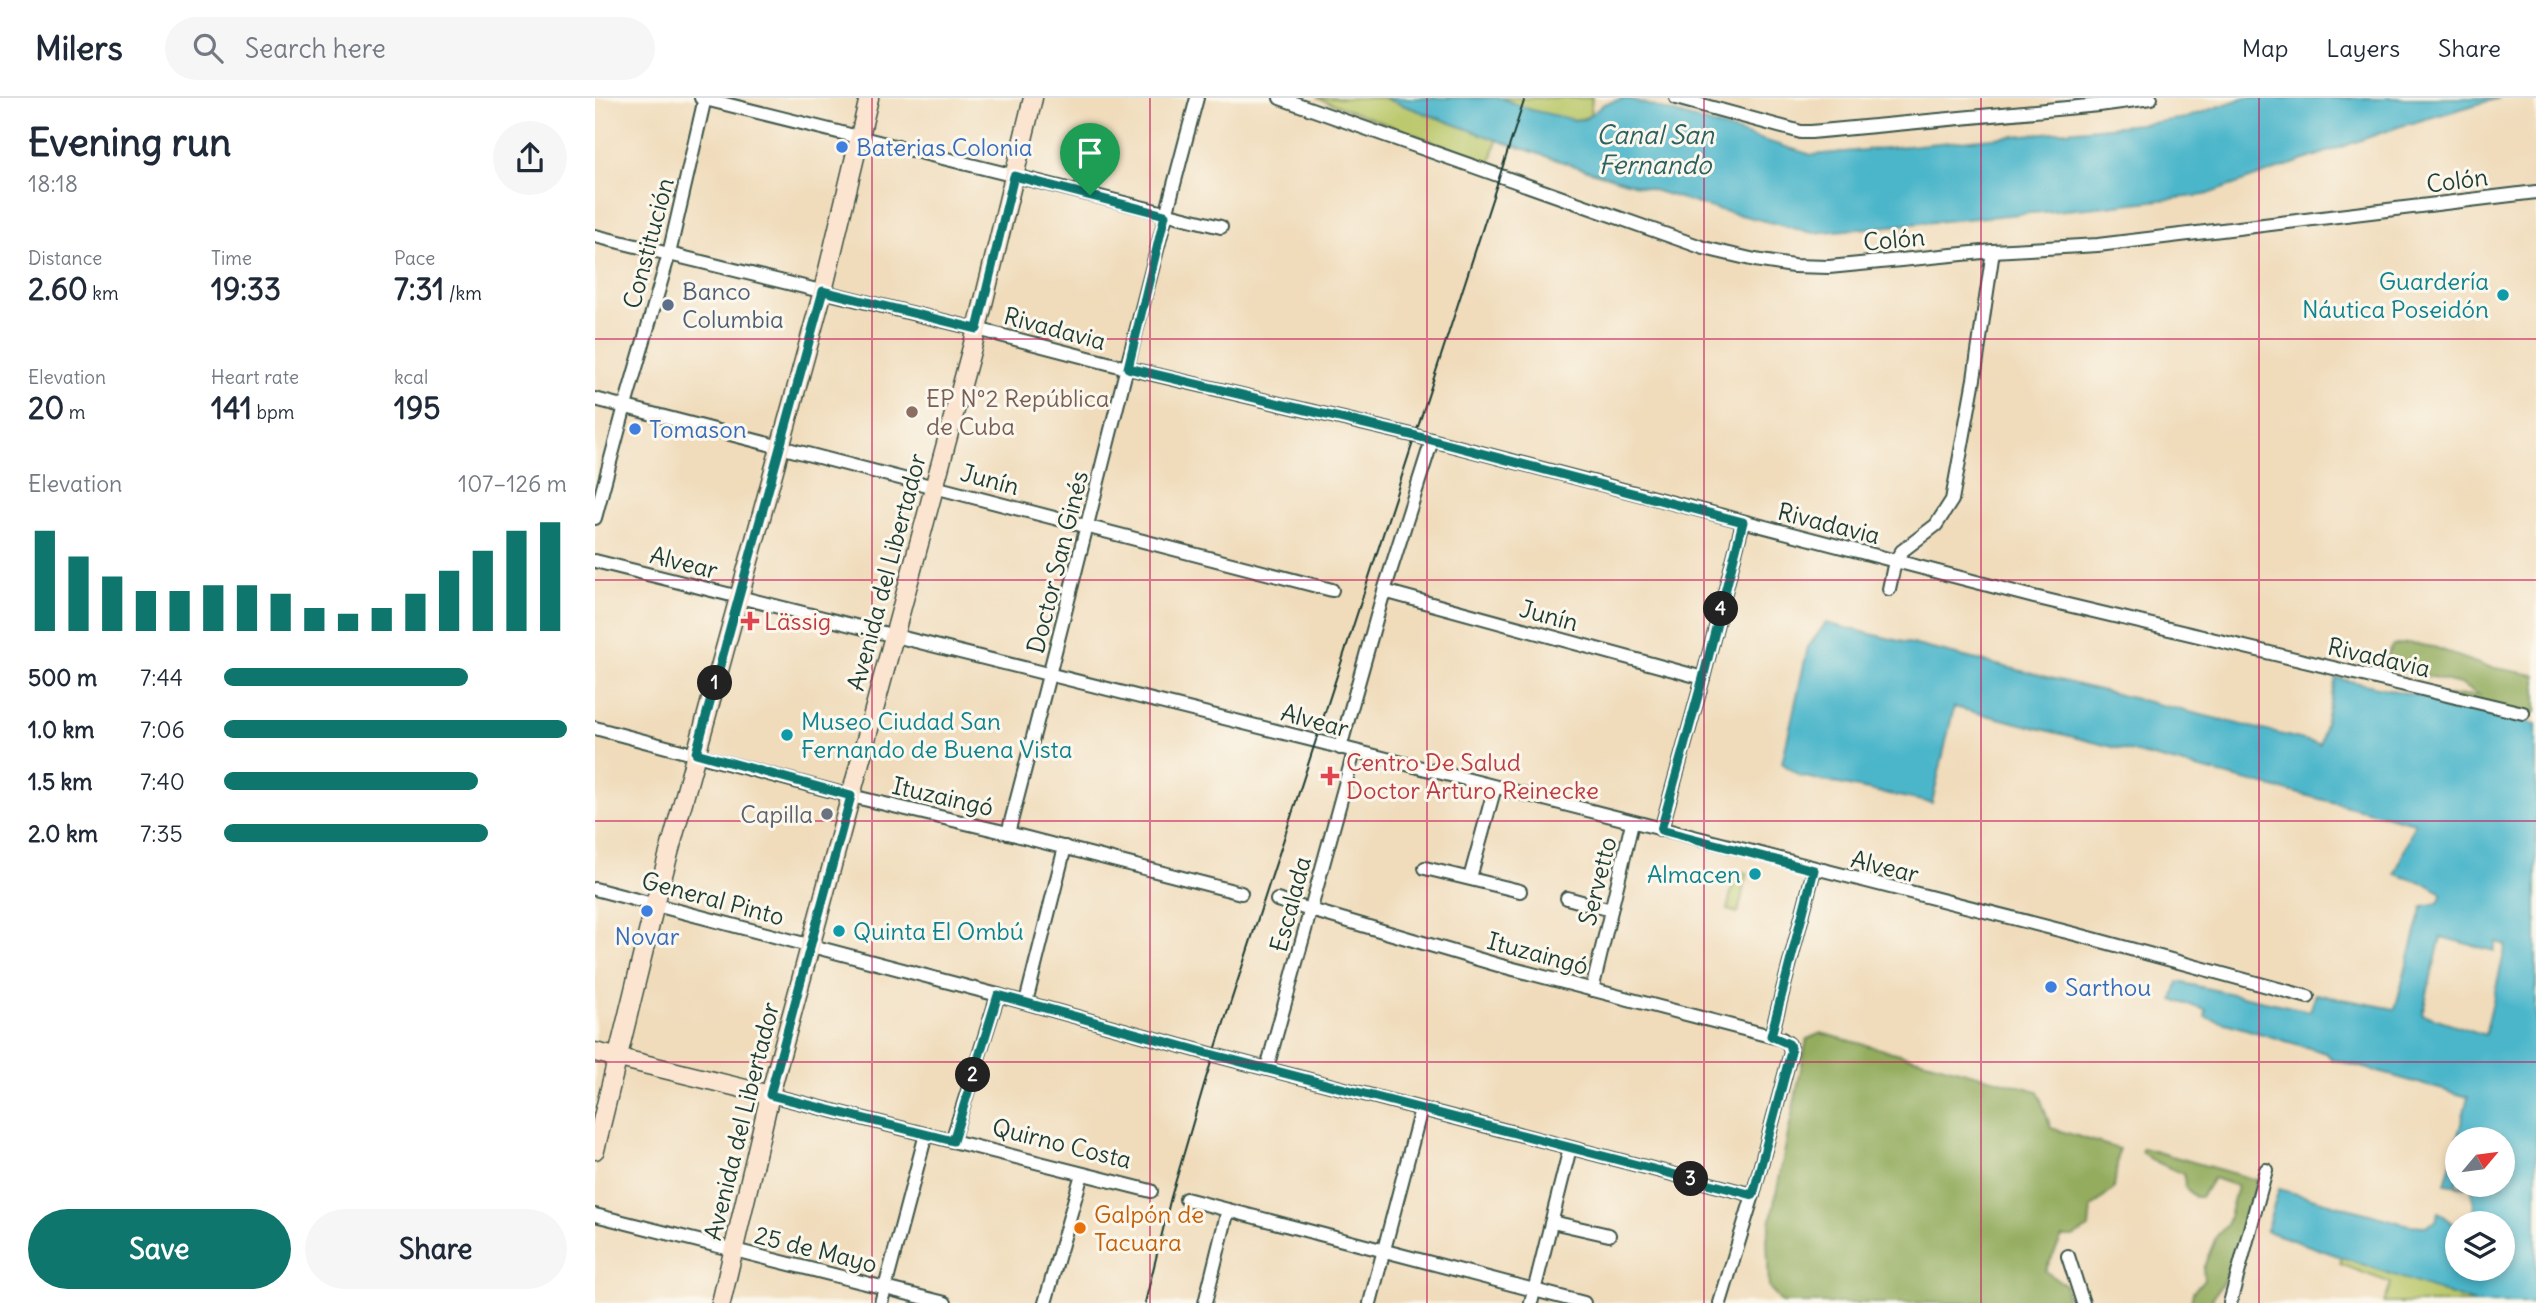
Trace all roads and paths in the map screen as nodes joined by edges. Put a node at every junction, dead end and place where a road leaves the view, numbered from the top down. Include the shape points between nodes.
1 (704, 98) edge
2 (869, 98) edge
3 (1033, 98) edge
4 (1197, 98) edge
5 (1280, 98) edge
6 (1676, 98) edge
7 (2151, 98) edge
8 (859, 137) junction
9 (1014, 176) junction
10 (2536, 186) edge
11 (2530, 193) edge
12 (1165, 215) junction
13 (1221, 227) dead end
14 (595, 236) edge
15 (1993, 251) junction
16 (669, 254) junction
17 (823, 291) junction
18 (977, 329) junction
19 (1128, 368) junction
20 (595, 399) edge
21 (625, 406) junction
22 (1432, 440) junction
23 (779, 445) junction
24 (934, 486) junction
25 (595, 518) edge
26 (1743, 522) junction
27 (1087, 526) junction
28 (595, 561) edge
29 (1895, 561) junction
30 (1889, 589) dead end
31 (1332, 590) dead end
32 (1384, 591) junction
33 (738, 597) junction
34 (894, 636) junction
35 (1050, 675) junction
36 (1703, 678) junction
37 (2523, 713) dead end
38 (595, 728) edge
39 (1340, 748) junction
40 (1354, 752) junction
41 (696, 753) junction
42 (1495, 787) junction
43 (851, 796) junction
44 (1632, 822) junction
45 (1661, 830) junction
46 (1009, 833) junction
47 (1065, 847) junction
48 (1425, 868) dead end
49 (1814, 870) junction
50 (1470, 878) junction
51 (595, 889) edge
52 (1520, 891) dead end
53 (1241, 892) dead end
54 (1567, 898) dead end
55 (1277, 900) dead end
56 (655, 904) junction
57 (1311, 910) junction
58 (1611, 910) junction
59 (809, 945) junction
60 (1592, 989) junction
61 (998, 995) junction
62 (2308, 997) dead end
63 (1026, 1002) junction
64 (1771, 1036) junction
65 (595, 1052) edge
66 (618, 1058) junction
67 (1267, 1068) junction
68 (770, 1095) junction
69 (1421, 1109) junction
70 (926, 1134) junction
71 (953, 1141) junction
72 (1570, 1148) junction
73 (595, 1150) edge
74 (2266, 1170) dead end
75 (1082, 1174) junction
76 (1151, 1191) dead end
77 (1753, 1195) junction
78 (1186, 1199) dead end
79 (1228, 1210) junction
80 (595, 1215) edge
81 (1552, 1222) junction
82 (1609, 1235) dead end
83 (1383, 1250) junction
84 (735, 1251) junction
85 (2068, 1256) dead end
86 (885, 1287) junction
87 (1533, 1297) edge
88 (721, 1303) edge
89 (881, 1303) edge
90 (945, 1303) edge
91 (1045, 1303) edge
92 (1205, 1303) edge
93 (1370, 1303) edge
94 (1584, 1303) edge
95 (1720, 1303) edge
96 (2083, 1303) edge
97 (2230, 1303) edge

1 - 8 street
1 - 16 street, Constitución
2 - 8 main road
3 - 9 main road, Avenida del Libertador
4 - 12 street, Doctor San Ginés
5 - 15 street, Colón via 1692,244 1755,260 1829,267
6 - 7 street via 1811,132
8 - 9 street
8 - 17 main road
9 - 12 street
9 - 18 main road, Avenida del Libertador
10 - 11 street
11 - 15 street, Colón via 2111,243
12 - 13 street
12 - 19 street, Doctor San Ginés
14 - 16 street, Rivadavia
15 - 29 street via 1952,500 1936,524
16 - 17 street, Rivadavia
16 - 21 street, Constitución
17 - 18 street, Rivadavia
17 - 23 main road
18 - 19 street, Rivadavia
18 - 24 main road, Avenida del Libertador
19 - 22 street, Rivadavia
19 - 27 street, Doctor San Ginés
20 - 21 street, Junín
21 - 23 street, Junín
21 - 25 street, Constitución
22 - 26 street, Rivadavia
22 - 32 street
23 - 24 street, Junín
23 - 33 main road
24 - 27 street, Junín
24 - 34 main road, Avenida del Libertador
26 - 29 street, Rivadavia
26 - 36 street
27 - 31 street, Junín
27 - 35 street, Doctor San Ginés
28 - 33 street, Alvear
29 - 30 street
29 - 37 street, Rivadavia
32 - 36 street, Junín
32 - 39 street
33 - 34 street, Alvear
33 - 41 main road
34 - 35 street, Alvear
34 - 43 main road, Avenida del Libertador
35 - 39 street, Alvear
35 - 46 street, Doctor San Ginés
36 - 45 street
38 - 41 street, Ituzaingó
39 - 40 street, Alvear
40 - 42 street, Alvear
40 - 57 street, Escalada
41 - 43 street, Ituzaingó
41 - 56 main road
42 - 44 street, Alvear
42 - 50 street
43 - 46 street, Ituzaingó
43 - 59 main road, Avenida del Libertador
44 - 45 street, Alvear
44 - 58 street, Servetto
45 - 49 street, Alvear
46 - 47 street, Ituzaingó
47 - 53 street, Ituzaingó
47 - 63 street
48 - 50 street
49 - 62 street, Alvear
49 - 64 street
50 - 52 street
51 - 56 street, General Pinto
54 - 58 street
55 - 57 street, Ituzaingó
56 - 59 street, General Pinto
56 - 66 main road
57 - 60 street, Ituzaingó
57 - 67 street, Escalada
58 - 60 street, Servetto
59 - 61 street, General Pinto
59 - 68 main road, Avenida del Libertador
60 - 64 street, Ituzaingó
61 - 63 street, General Pinto
61 - 71 street
63 - 67 street, General Pinto
64 - 77 street, Ituzaingó via 1789,1044 1791,1052
65 - 66 main road, Quirno Costa
66 - 68 main road, Quirno Costa
66 - 73 main road
67 - 69 street, General Pinto
68 - 70 street, Quirno Costa
68 - 84 main road, Avenida del Libertador
69 - 72 street, General Pinto
69 - 83 street
70 - 71 street, Quirno Costa
70 - 86 street
71 - 75 street, Quirno Costa
72 - 77 street, General Pinto
72 - 81 street
74 - 97 street
75 - 76 street, Quirno Costa
75 - 91 street
77 - 95 street
78 - 79 street
79 - 83 street
79 - 92 street
80 - 84 street, 25 de Mayo
81 - 82 street
81 - 87 street
83 - 87 street
83 - 93 street
84 - 86 street, 25 de Mayo
84 - 88 main road, Avenida del Libertador
85 - 96 street
86 - 89 street
86 - 90 street, 25 de Mayo
87 - 94 street

